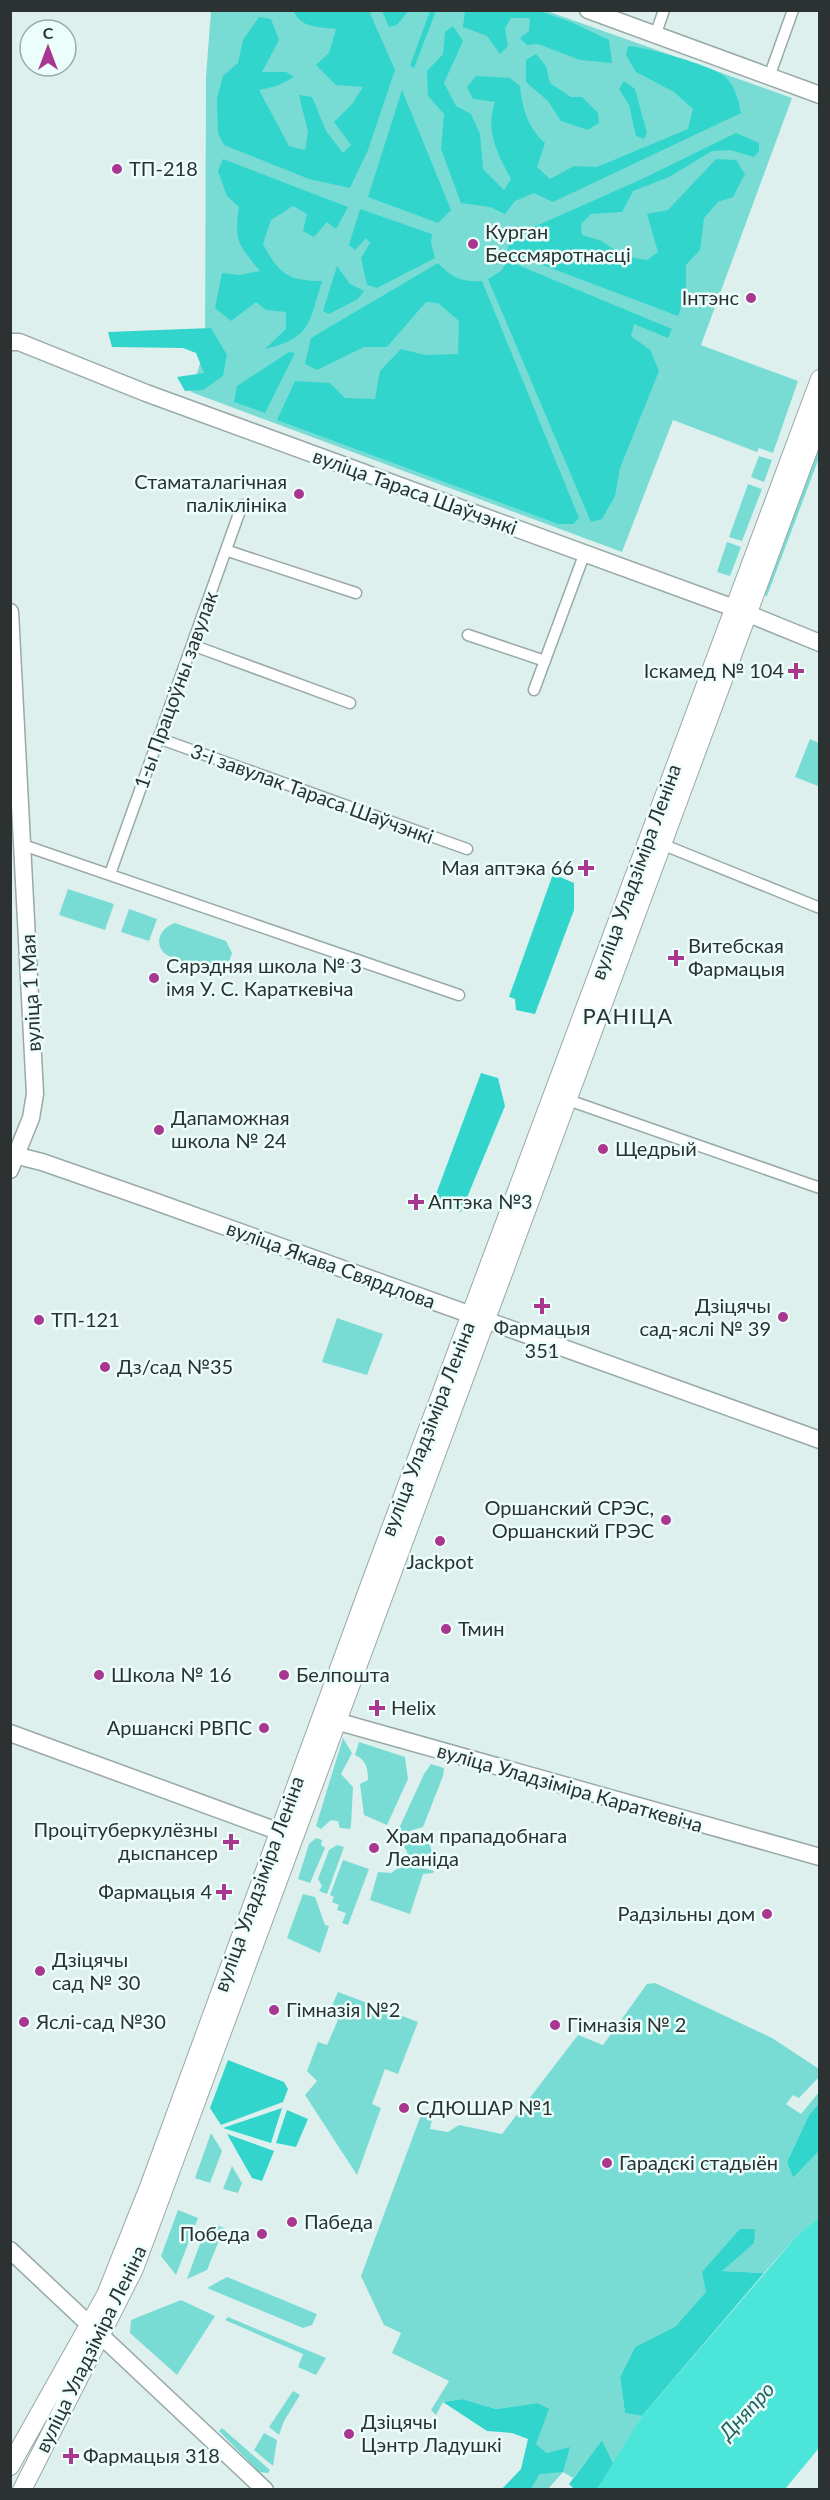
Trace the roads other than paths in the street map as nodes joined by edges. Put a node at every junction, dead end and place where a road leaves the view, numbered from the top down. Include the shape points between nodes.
1 (588, 10) edge
2 (664, 10) edge
3 (793, 10) edge
4 (655, 36) junction
5 (769, 77) junction
6 (819, 96) edge
7 (10, 342) edge
8 (819, 378) edge
9 (819, 418) edge
10 (242, 506) dead end
11 (228, 551) junction
12 (584, 555) junction
13 (356, 593) dead end
14 (740, 610) junction
15 (10, 612) edge
16 (468, 635) dead end
17 (819, 643) edge
18 (192, 645) junction
19 (545, 661) junction
20 (534, 690) dead end
21 (350, 703) dead end
22 (158, 738) junction
23 (655, 842) junction
24 (17, 843) edge
25 (467, 849) dead end
26 (110, 874) junction
27 (819, 908) edge
28 (459, 995) dead end
29 (568, 1100) junction
30 (13, 1160) edge
31 (819, 1188) edge
32 (479, 1319) junction
33 (819, 1440) edge
34 (329, 1719) junction
35 (10, 1733) edge
36 (287, 1834) junction
37 (819, 1857) edge
38 (10, 2250) edge
39 (96, 2329) junction
40 (10, 2466) edge
41 (22, 2490) edge
42 (266, 2490) edge

1 - 4 street
2 - 4 street
3 - 5 street
4 - 5 street
5 - 6 street
7 - 12 street, вуліца Тараса Шаўчэнкі via 19,342
8 - 14 main road, вуліца Уладзіміра Леніна
9 - 14 main road, вуліца Уладзіміра Леніна
10 - 11 street, 1-ы Працоўны завулак
11 - 13 street
11 - 18 street, 1-ы Працоўны завулак
12 - 14 street, вуліца Тараса Шаўчэнкі
12 - 19 street
14 - 17 street, вуліца Тараса Шаўчэнкі
14 - 23 main road, вуліца Уладзіміра Леніна
15 - 24 street, вуліца 1 Мая
16 - 19 street
18 - 21 street
18 - 22 street, 1-ы Працоўны завулак
19 - 20 street
22 - 25 street, 3-і завулак Тараса Шаўчэнкі
22 - 26 street, 1-ы Працоўны завулак
23 - 27 street
23 - 29 main road, вуліца Уладзіміра Леніна
23 - 32 main road, вуліца Уладзіміра Леніна
24 - 26 street
24 - 30 street, вуліца 1 Мая via 35,1094 31,1118
26 - 28 street
29 - 31 street
29 - 32 main road, вуліца Уладзіміра Леніна
30 - 32 street, вуліца Якава Свярдлова via 148,1199
32 - 33 street, вуліца Якава Свярдлова
32 - 34 main road, вуліца Уладзіміра Леніна
34 - 36 main road, вуліца Уладзіміра Леніна
34 - 37 street, вуліца Уладзіміра Караткевіча
35 - 36 street
36 - 39 main road, вуліца Уладзіміра Леніна via 134,2269
38 - 39 street
39 - 40 main road, вуліца Уладзіміра Леніна
39 - 41 main road, вуліца Уладзіміра Леніна
39 - 42 street

